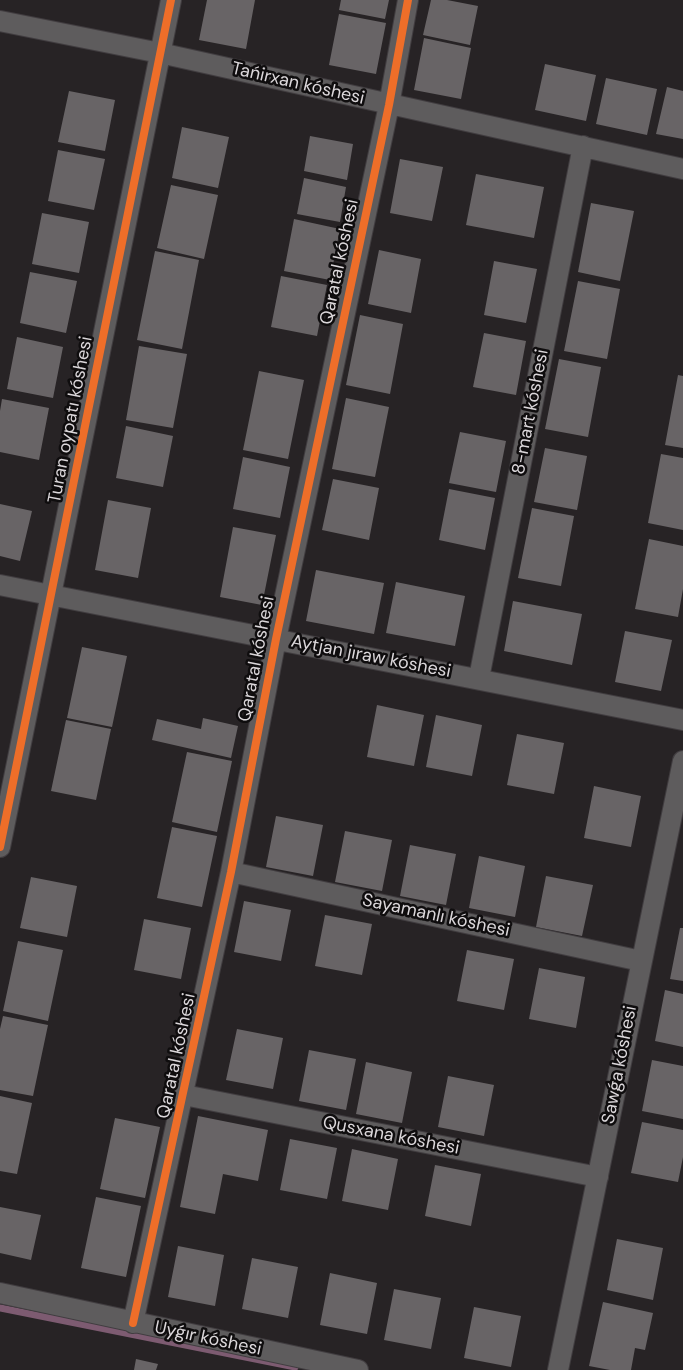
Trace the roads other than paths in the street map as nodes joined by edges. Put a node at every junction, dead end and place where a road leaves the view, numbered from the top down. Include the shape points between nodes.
1 (171, 0) edge
2 (408, 0) edge
3 (0, 21) edge
4 (160, 53) junction
5 (389, 105) junction
6 (583, 146) junction
7 (683, 169) edge
8 (0, 585) edge
9 (52, 596) junction
10 (276, 639) junction
11 (480, 678) junction
12 (683, 720) edge
13 (683, 761) edge
14 (0, 847) edge
15 (231, 872) junction
16 (641, 961) junction
17 (184, 1095) junction
18 (598, 1176) junction
19 (0, 1293) edge
20 (133, 1323) junction
21 (358, 1370) edge
22 (558, 1370) edge

1 - 4 street, Turan oypatı kóshesi
2 - 5 street, Qaratal kóshesi
3 - 4 street, Tańirxan kóshesi
4 - 5 street, Tańirxan kóshesi
4 - 9 street, Turan oypatı kóshesi
5 - 6 street, Tańirxan kóshesi
5 - 10 street, Qaratal kóshesi
6 - 7 street, Tańirxan kóshesi
6 - 11 street, 8-mart kóshesi
8 - 9 street, Aytjan jıraw kóshesi
9 - 10 street, Aytjan jıraw kóshesi
9 - 14 street, Turan oypatı kóshesi
10 - 11 street, Aytjan jıraw kóshesi
10 - 15 street, Qaratal kóshesi
11 - 12 street, Aytjan jıraw kóshesi
13 - 16 street, Sawǵa kóshesi
15 - 16 street, Sayamanlı kóshesi
15 - 17 street, Qaratal kóshesi
16 - 18 street, Sawǵa kóshesi
17 - 18 street, Qusxana kóshesi
17 - 20 street, Qaratal kóshesi
18 - 22 street, Sawǵa kóshesi
19 - 20 street, Uyǵır kóshesi
20 - 21 street, Uyǵır kóshesi

